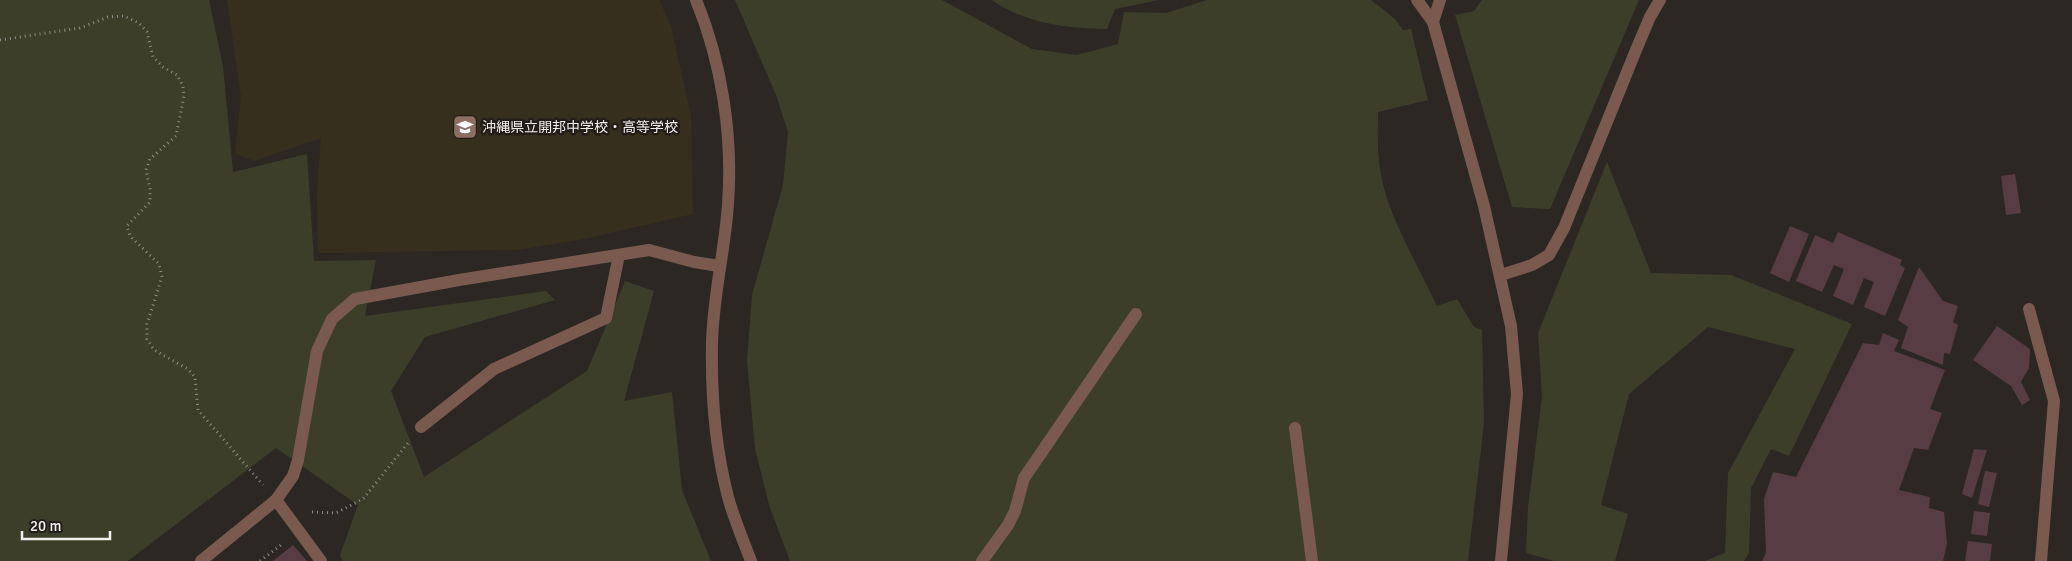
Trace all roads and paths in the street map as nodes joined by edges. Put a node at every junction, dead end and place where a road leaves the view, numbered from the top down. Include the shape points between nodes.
1 (696, 0) edge
2 (1417, 0) edge
3 (1425, 0) edge
4 (1440, 0) edge
5 (1660, 0) edge
6 (1433, 22) junction
7 (0, 40) edge
8 (619, 255) junction
9 (719, 266) junction
10 (1501, 276) junction
11 (2029, 309) dead end
12 (1136, 314) dead end
13 (421, 427) joint
14 (1295, 428) dead end
15 (276, 500) junction
16 (287, 514) junction
17 (201, 561) edge
18 (321, 561) edge
19 (750, 561) edge
20 (982, 561) edge
21 (1312, 561) edge
22 (1501, 561) edge
23 (2041, 561) edge

1 - 9 street via 716,61 729,158 728,204
2 - 6 street
3 - 6 street
4 - 6 street
5 - 10 street via 1636,50 1564,228 1549,255
6 - 10 street
7 - 15 path via 80,28 108,17 124,16 148,32 153,57 183,86 176,136 150,159 146,170 150,202 127,226 130,236 159,264 162,277 146,324 147,339 154,350 188,369 195,377 198,410
8 - 9 street via 649,250
8 - 13 street via 606,318 494,369
8 - 15 street via 355,299 332,319 317,351 298,460 293,476
9 - 19 street via 712,342 717,446 728,497
10 - 22 street via 1511,326 1517,394
11 - 23 street via 2054,401
12 - 20 street via 1024,478 1008,525
13 - 16 path via 363,499 336,513
14 - 21 street
15 - 16 street
15 - 17 street
16 - 18 street

